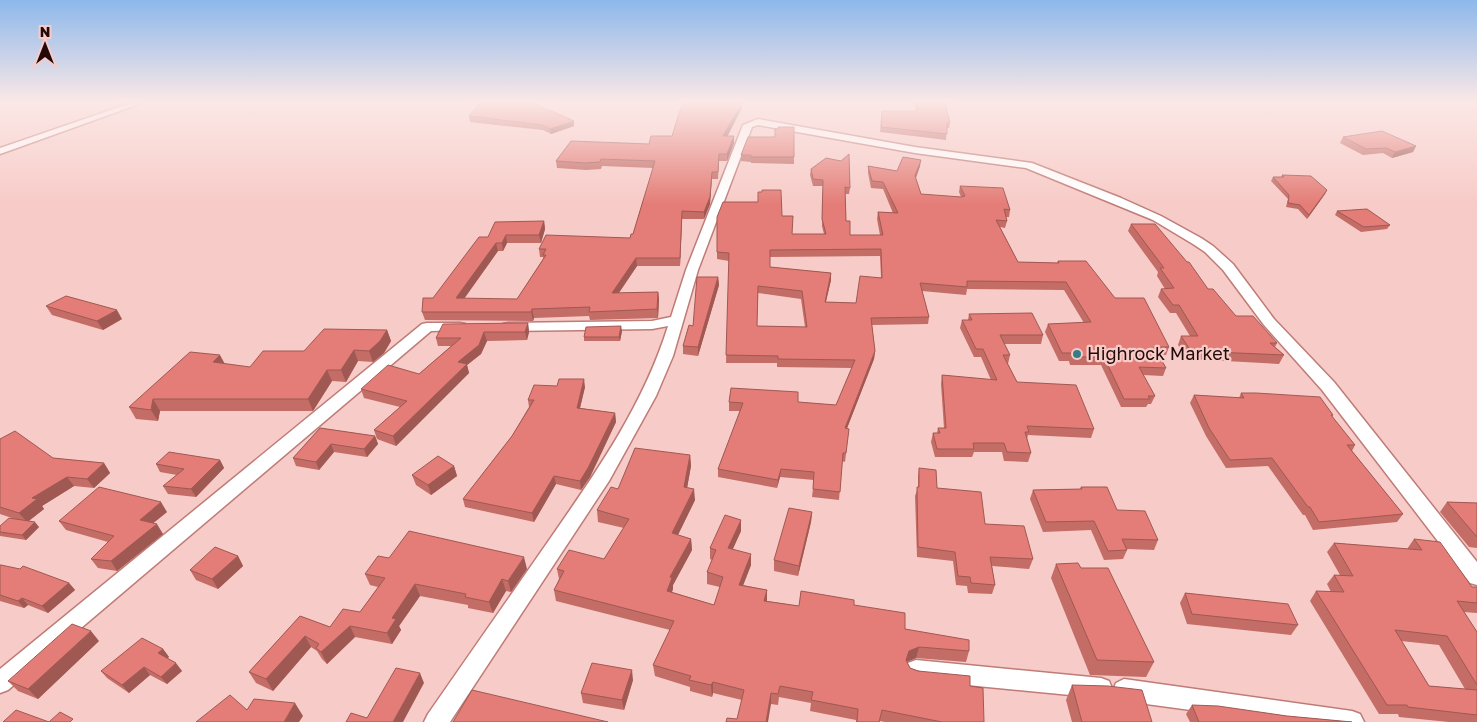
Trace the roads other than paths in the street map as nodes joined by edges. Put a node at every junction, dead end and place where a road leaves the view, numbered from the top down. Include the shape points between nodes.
1 (40, 137) edge
2 (744, 137) edge
3 (842, 137) edge
4 (0, 151) edge
5 (676, 320) junction
6 (477, 328) edge
7 (496, 328) edge
8 (1477, 577) edge
9 (916, 670) edge
10 (0, 683) edge
11 (436, 722) edge
12 (1352, 722) edge

1 - 4 street
2 - 5 street
3 - 8 street via 906,149 1028,165 1104,194 1197,241 1219,258 1269,322 1328,386
5 - 7 street via 652,325
5 - 11 street via 666,356 627,437
6 - 10 street via 427,327
9 - 12 street via 1194,698

